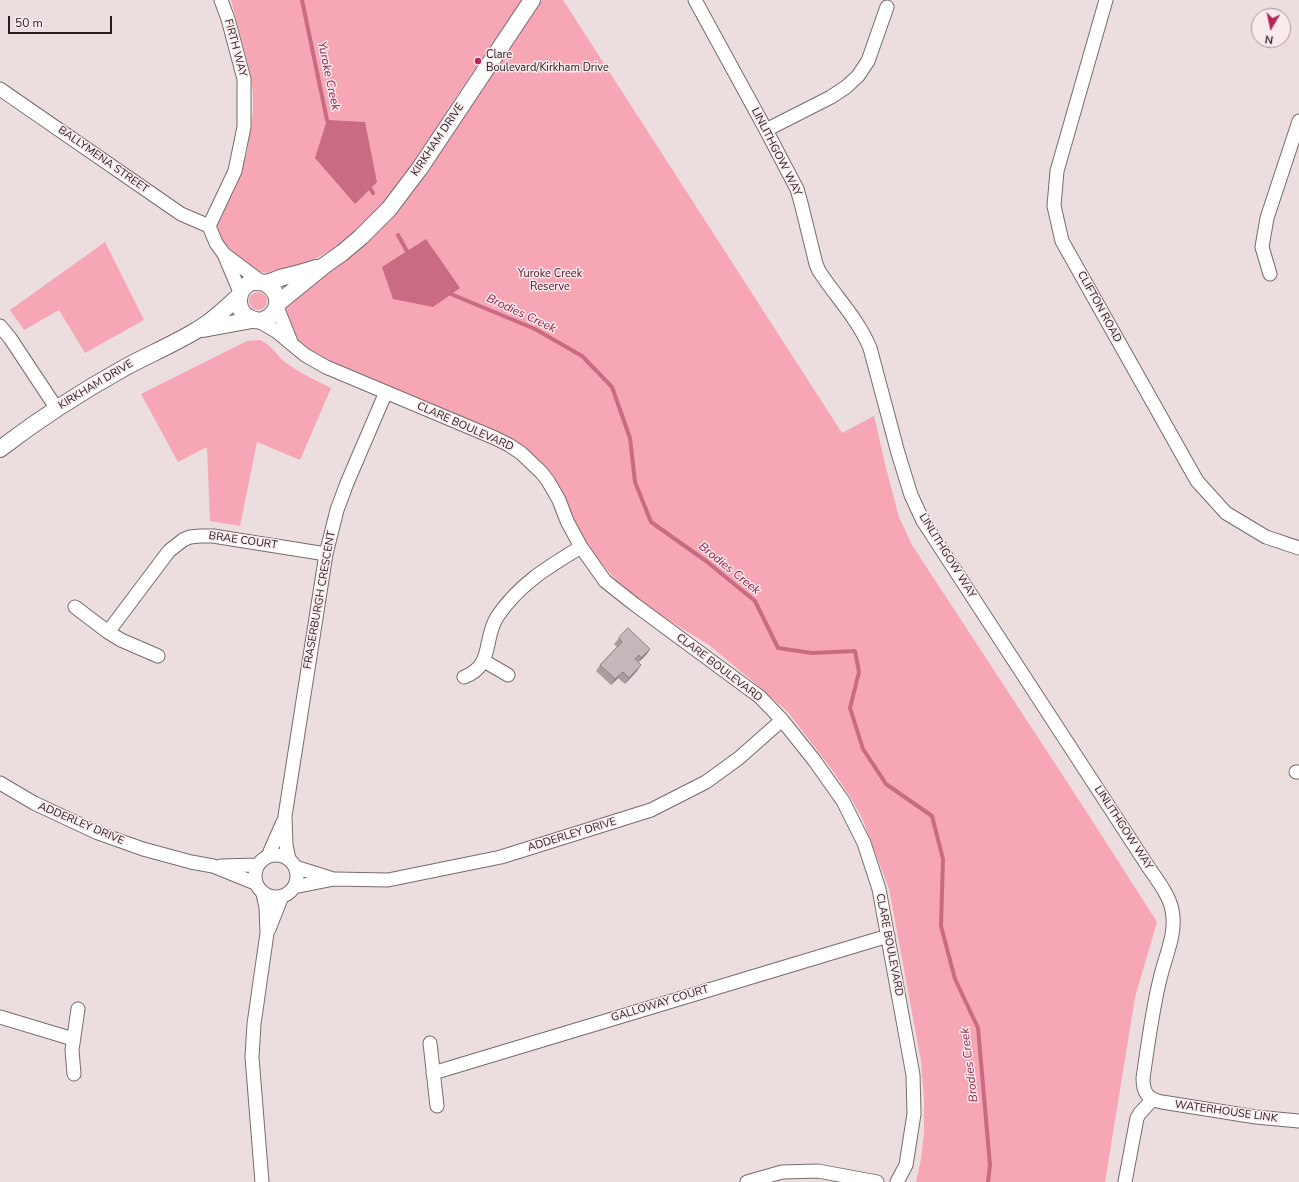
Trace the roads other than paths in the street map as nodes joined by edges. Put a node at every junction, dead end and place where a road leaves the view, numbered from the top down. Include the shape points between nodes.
1 (221, 0) edge
2 (532, 0) edge
3 (695, 0) edge
4 (1106, 0) edge
5 (887, 7) dead end
6 (0, 89) edge
7 (1299, 121) edge
8 (766, 130) junction
9 (209, 226) junction
10 (224, 254) junction
11 (325, 265) junction
12 (1270, 274) dead end
13 (263, 282) junction
14 (240, 294) junction
15 (277, 306) junction
16 (255, 320) junction
17 (0, 326) edge
18 (198, 330) junction
19 (291, 342) junction
20 (386, 392) junction
21 (57, 408) junction
22 (0, 450) edge
23 (581, 547) junction
24 (1299, 548) edge
25 (326, 554) junction
26 (75, 607) dead end
27 (108, 632) junction
28 (158, 656) dead end
29 (484, 661) junction
30 (508, 675) dead end
31 (464, 677) dead end
32 (782, 720) junction
33 (0, 784) edge
34 (285, 816) junction
35 (268, 856) junction
36 (292, 863) junction
37 (257, 865) junction
38 (213, 866) junction
39 (334, 879) junction
40 (255, 883) junction
41 (294, 887) junction
42 (264, 894) junction
43 (282, 896) junction
44 (267, 933) junction
45 (888, 936) junction
46 (78, 1009) dead end
47 (0, 1017) edge
48 (73, 1039) junction
49 (430, 1043) dead end
50 (433, 1073) junction
51 (74, 1074) dead end
52 (1153, 1099) junction
53 (437, 1106) dead end
54 (1299, 1121) edge
55 (262, 1182) edge
56 (747, 1182) edge
57 (877, 1182) edge
58 (894, 1182) edge
59 (1125, 1182) edge

1 - 9 street, FIRTH WAY via 244,79 244,127 235,171
2 - 11 street, KIRKHAM DRIVE via 401,194 361,237
3 - 8 street, LINLITHGOW WAY
4 - 24 street, CLIFTON ROAD via 1058,171 1054,206 1062,241 1198,481 1226,513 1266,537
5 - 8 street via 868,61 858,76 831,97
6 - 9 street, BALLYMENA STREET via 181,214
7 - 12 street via 1267,218 1262,247
8 - 52 street, LINLITHGOW WAY via 797,189 819,271 859,325 870,348 898,453 911,495 923,522 1170,902 1173,918 1172,935 1160,978 1143,1078 1143,1088
9 - 10 street
10 - 13 street
10 - 14 street
11 - 13 street, KIRKHAM DRIVE
11 - 15 street, KIRKHAM DRIVE
13 - 14 street via 249,284
13 - 15 street via 275,291
14 - 16 street via 239,308 247,317
14 - 18 street, KIRKHAM DRIVE
15 - 16 street via 269,317
15 - 19 street, CLARE BOULEVARD
16 - 18 street, KIRKHAM DRIVE
16 - 19 street, CLARE BOULEVARD
17 - 21 street
18 - 21 street, KIRKHAM DRIVE via 143,357
19 - 20 street, CLARE BOULEVARD via 315,361
20 - 23 street, CLARE BOULEVARD via 495,438 521,453 548,481
20 - 25 street, FRASERBURGH CRESCENT via 344,490
21 - 22 street, KIRKHAM DRIVE
23 - 29 street via 540,572 515,594 496,619
23 - 32 street, CLARE BOULEVARD via 605,581 760,697
25 - 27 street, BRAE COURT via 212,536 190,537 169,551
25 - 34 street, FRASERBURGH CRESCENT
26 - 27 street
27 - 28 street
29 - 30 street
29 - 31 street via 471,674
32 - 39 street, ADDERLEY DRIVE via 739,758 706,782 651,810 501,857 388,880
32 - 45 street, CLARE BOULEVARD via 839,795 864,843 879,889
33 - 38 street, ADDERLEY DRIVE via 103,836 143,849
34 - 35 street, FRASERBURGH CRESCENT
34 - 36 street, FRASERBURGH CRESCENT via 286,845
35 - 36 street via 282,856
35 - 37 street
36 - 39 street, ADDERLEY DRIVE
36 - 41 street via 297,873
37 - 38 street, ADDERLEY DRIVE
37 - 40 street
38 - 40 street, ADDERLEY DRIVE
39 - 41 street, ADDERLEY DRIVE
40 - 42 street
41 - 43 street
42 - 43 street
42 - 44 street
43 - 44 street
44 - 55 street via 252,1057
45 - 50 street, GALLOWAY COURT
45 - 58 street, CLARE BOULEVARD via 913,1075 914,1114 906,1165
46 - 48 street
47 - 48 street
48 - 51 street
49 - 50 street
50 - 53 street
52 - 54 street, WATERHOUSE LINK via 1256,1117
52 - 59 street via 1137,1118
56 - 57 street via 782,1172 818,1171

